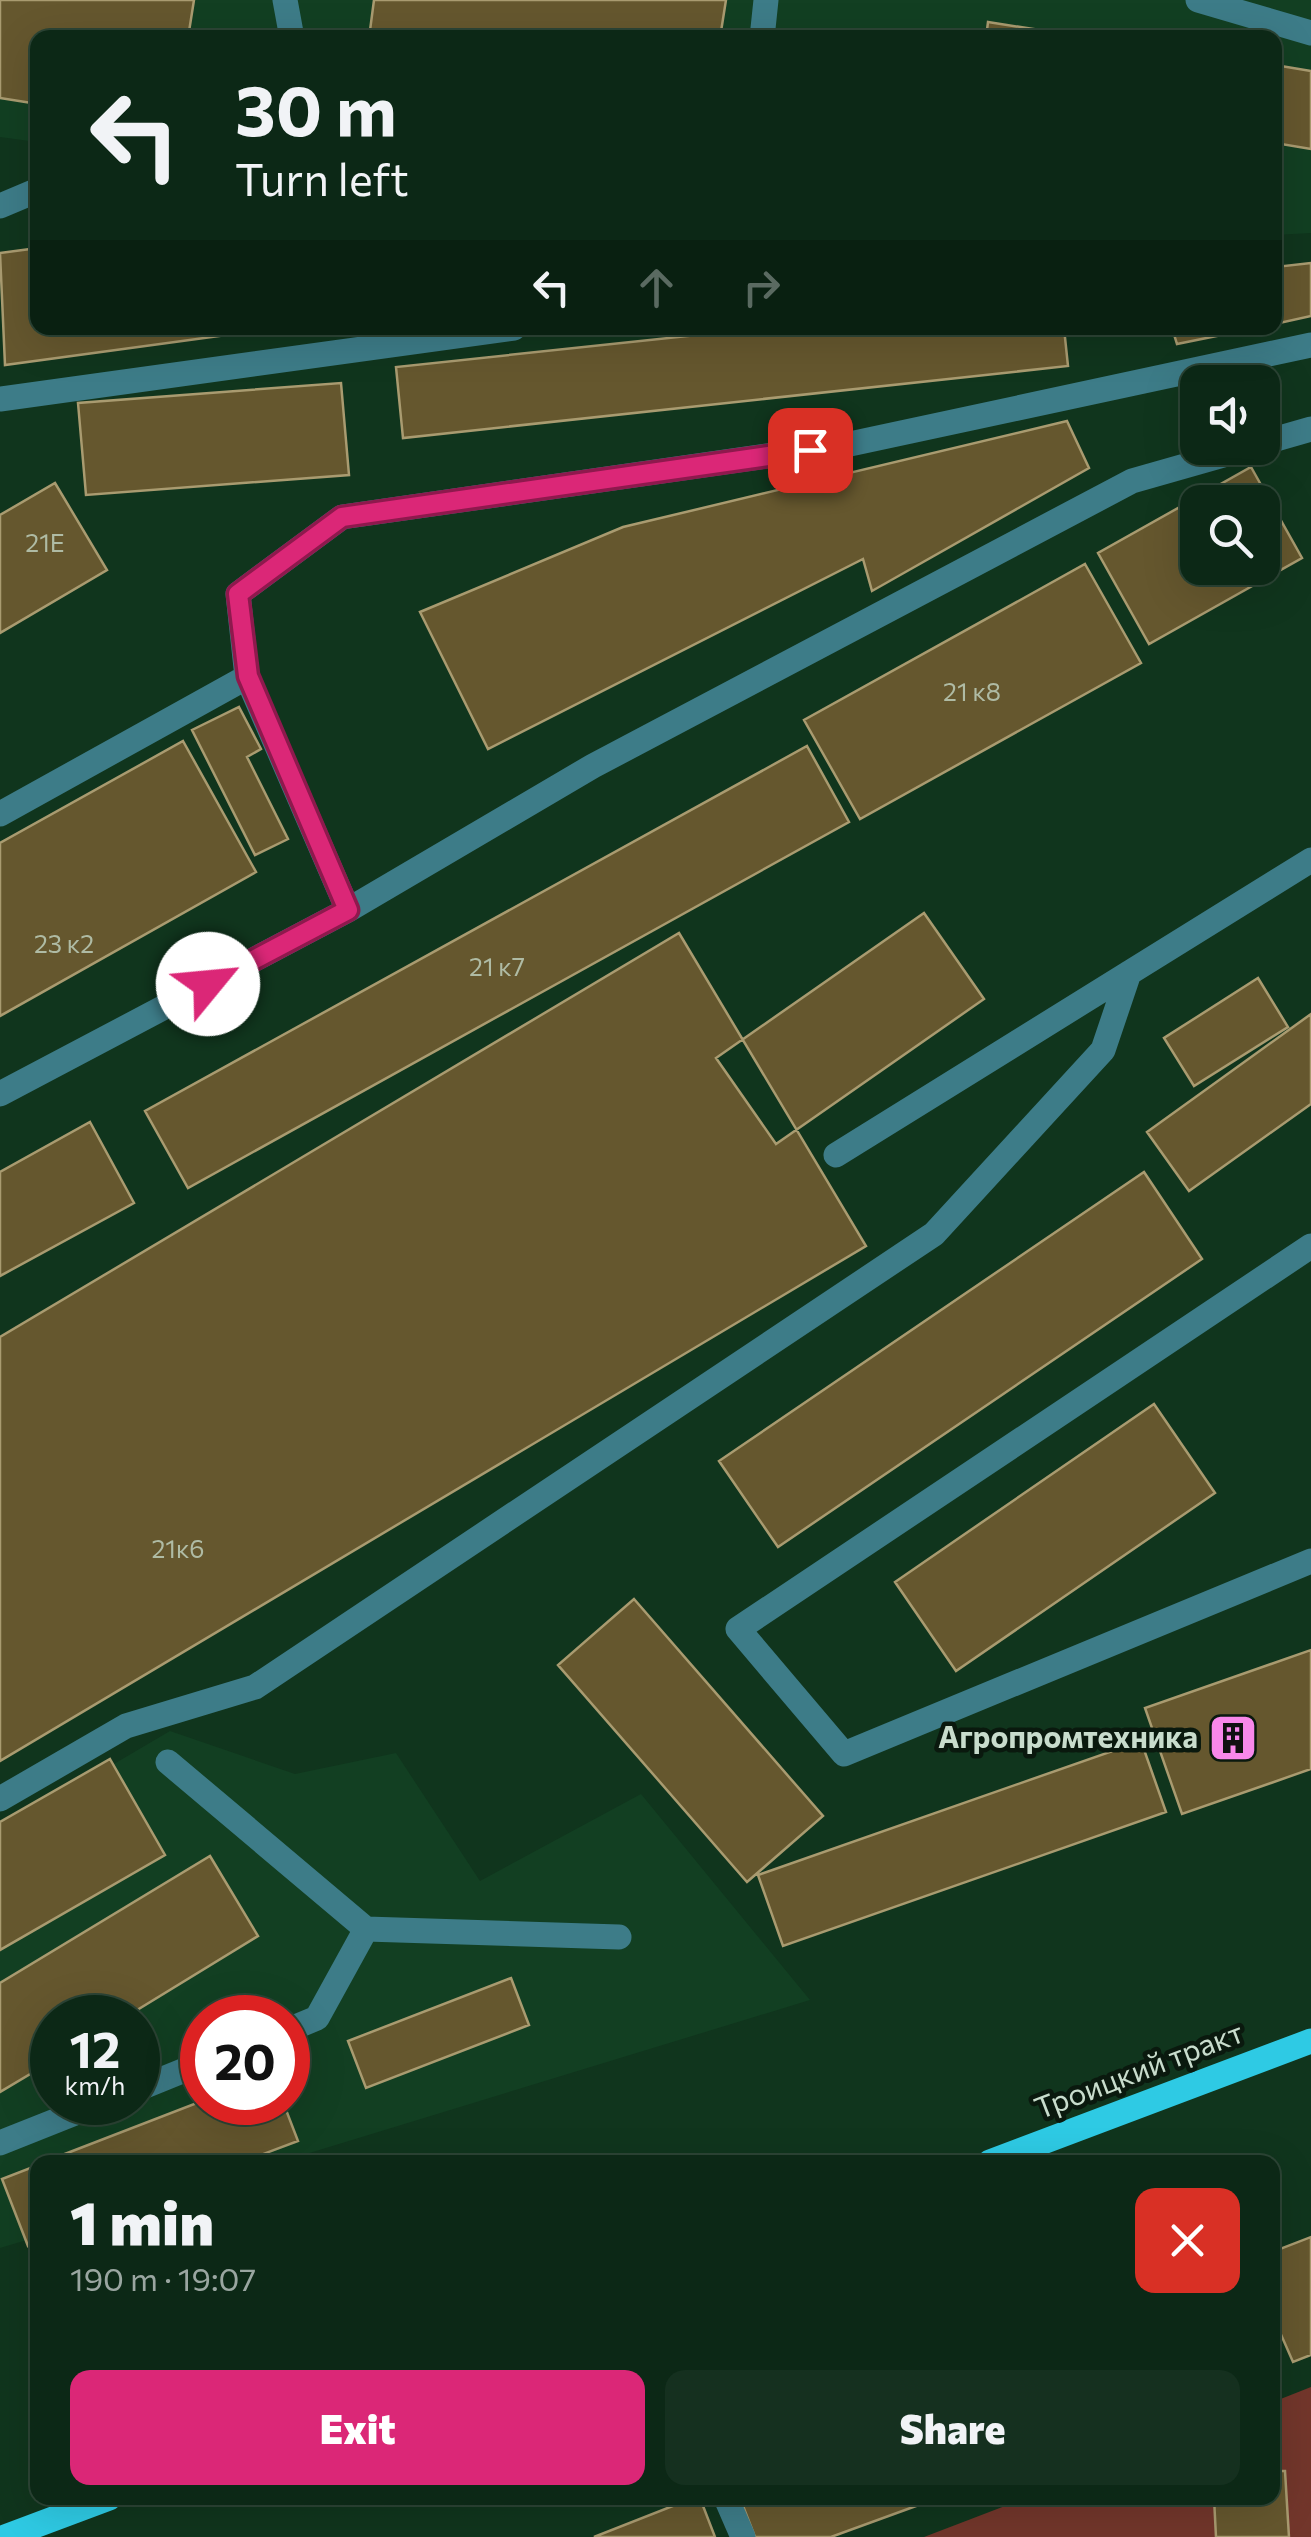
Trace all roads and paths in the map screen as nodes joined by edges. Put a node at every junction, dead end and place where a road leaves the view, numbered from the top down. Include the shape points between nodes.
1 (285, 0) edge
2 (766, 0) edge
3 (1198, 0) edge
4 (291, 30) edge
5 (763, 30) edge
6 (1311, 32) edge
7 (30, 193) edge
8 (0, 206) edge
9 (463, 335) edge
10 (1311, 345) edge
11 (0, 399) edge
12 (1311, 430) edge
13 (1280, 439) edge
14 (1188, 465) edge
15 (248, 676) junction
16 (0, 814) edge
17 (1311, 860) edge
18 (348, 910) junction
19 (1129, 973) junction
20 (0, 1094) edge
21 (836, 1156) dead end
22 (1311, 1246) edge
23 (1311, 1561) edge
24 (168, 1762) dead end
25 (0, 1799) edge
26 (366, 1930) junction
27 (619, 1938) dead end
28 (310, 2021) edge
29 (1311, 2041) edge
30 (45, 2125) edge
31 (0, 2143) edge
32 (1009, 2155) edge
33 (90, 2505) edge
34 (729, 2505) edge
35 (5, 2537) edge
36 (742, 2537) edge

1 - 4 lane
2 - 5 lane
3 - 6 lane
7 - 8 lane
9 - 11 lane
10 - 15 lane via 850,444 342,517 238,594
12 - 13 lane
14 - 18 lane via 1132,481 593,766
15 - 16 lane
15 - 18 lane
17 - 19 lane
18 - 20 lane
19 - 21 lane
19 - 25 lane via 1104,1050 934,1234 255,1687 126,1726
22 - 23 lane via 738,1630 844,1754
24 - 26 lane
26 - 27 lane
26 - 28 lane via 318,2018
29 - 32 main road, Троицкий тракт
30 - 31 lane
33 - 35 main road
34 - 36 lane

